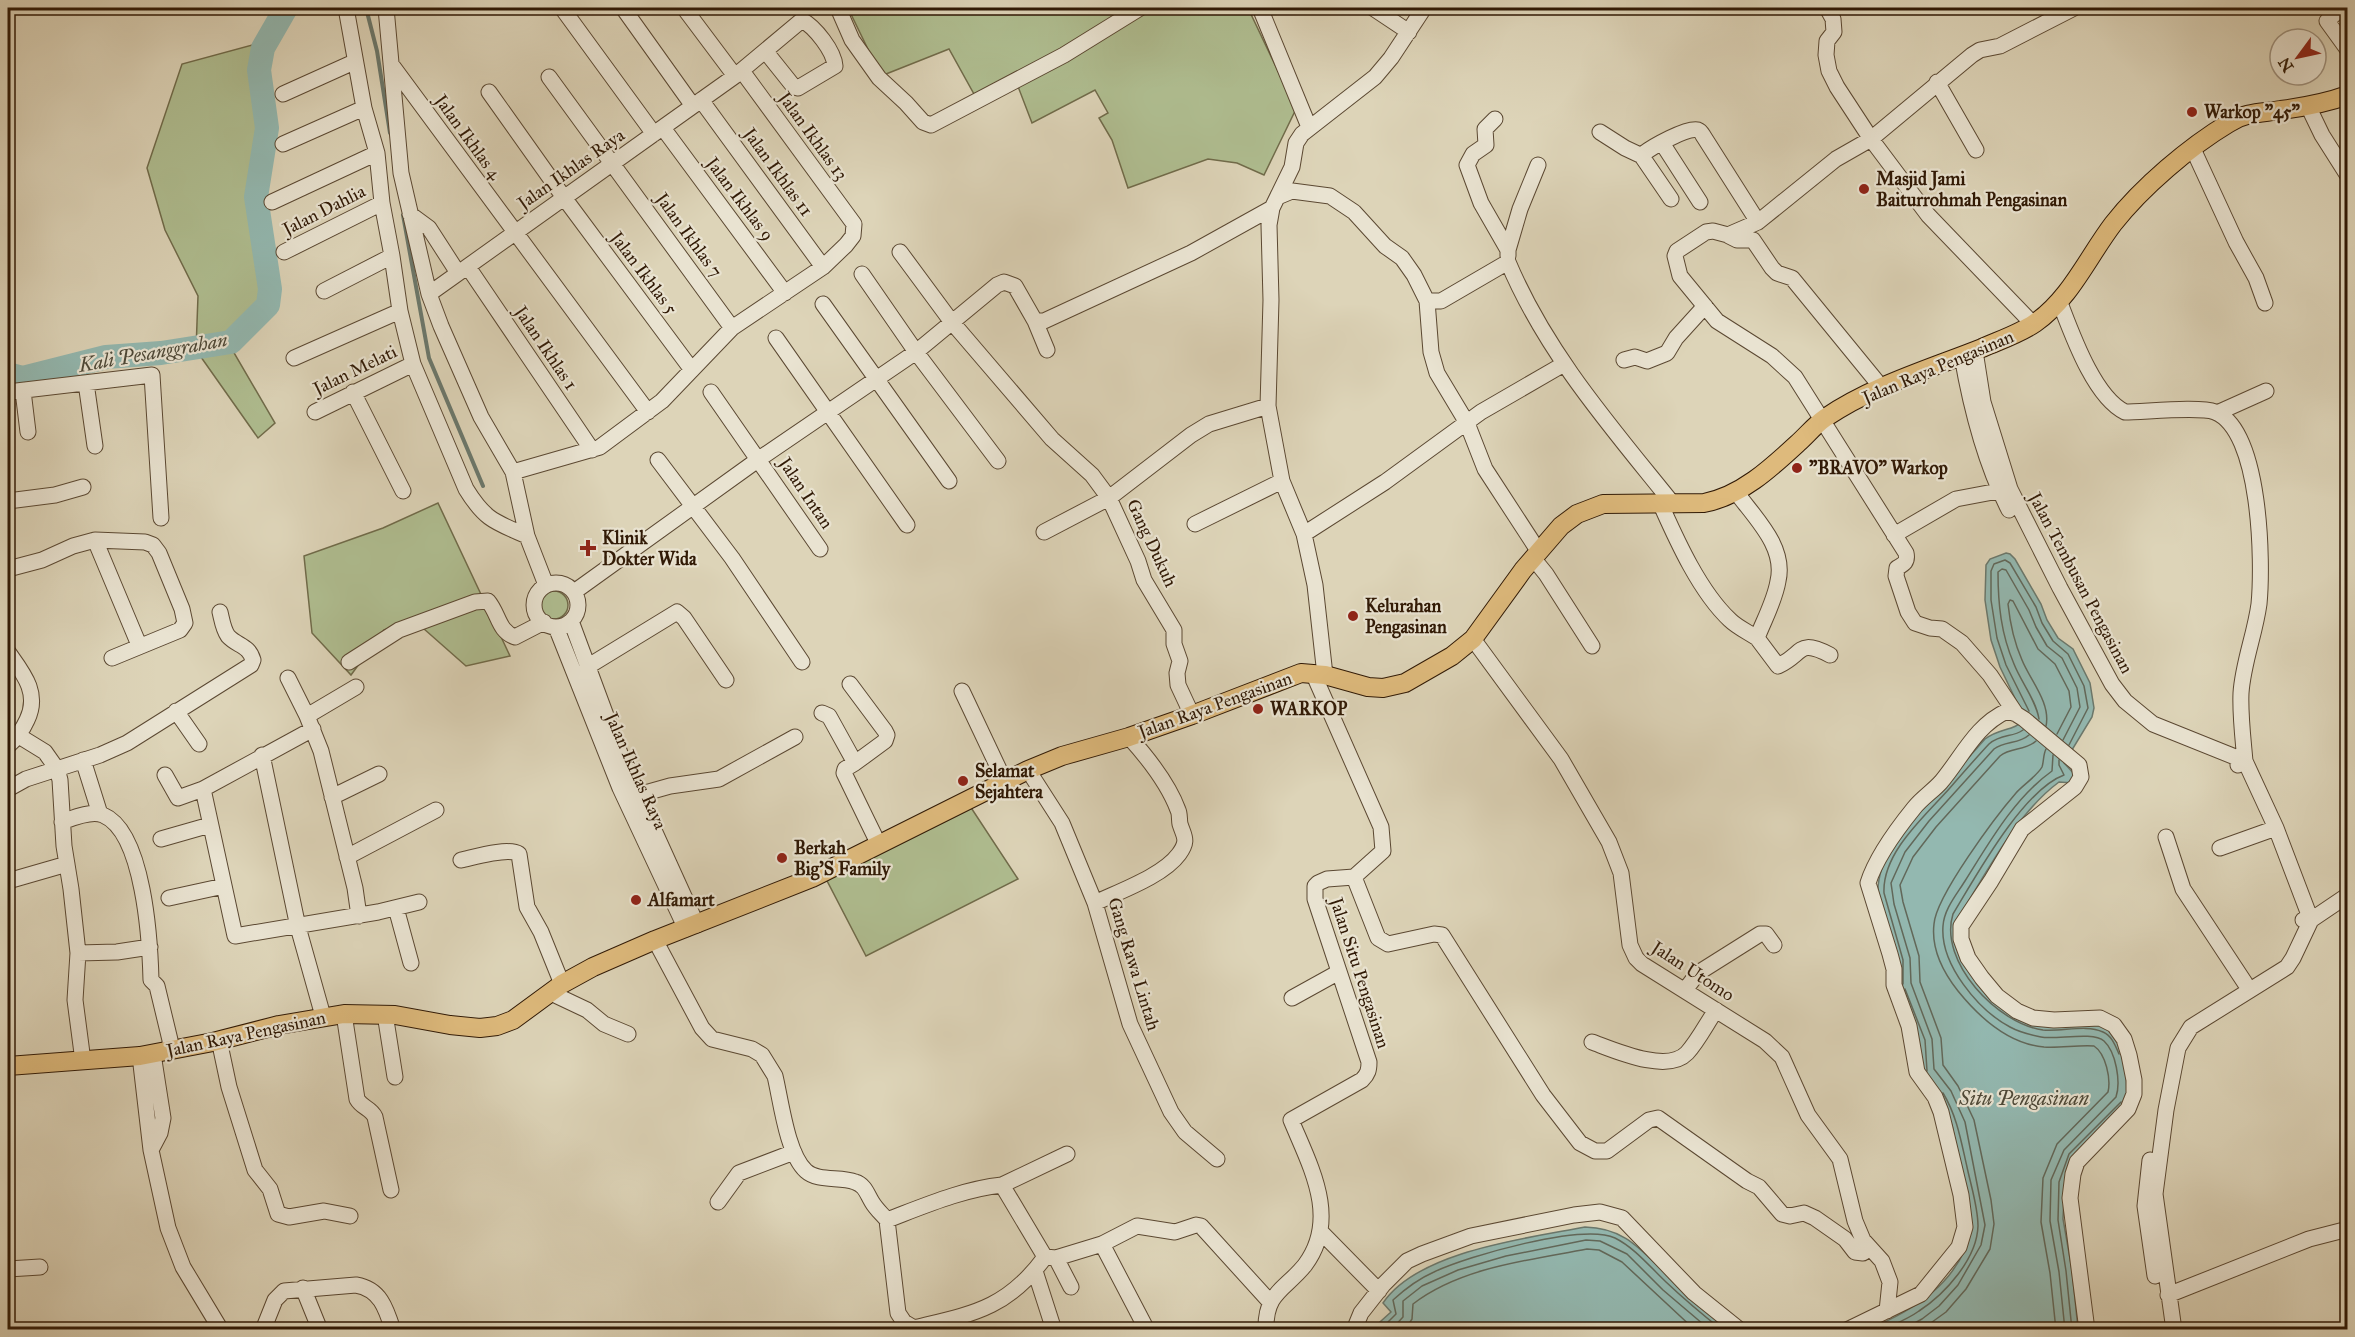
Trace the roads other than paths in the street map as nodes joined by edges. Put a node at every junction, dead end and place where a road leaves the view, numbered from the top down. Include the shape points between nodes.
1 (346, 8) edge
2 (386, 8) edge
3 (562, 8) edge
4 (623, 8) edge
5 (684, 8) edge
6 (838, 8) edge
7 (1140, 8) edge
8 (1260, 8) edge
9 (1373, 8) edge
10 (1424, 8) edge
11 (1827, 8) edge
12 (2074, 8) edge
13 (2337, 8) edge
14 (1409, 32) junction
15 (2348, 50) edge
16 (766, 52) junction
17 (354, 62) junction
18 (391, 64) junction
19 (738, 73) junction
20 (549, 77) dead end
21 (1937, 82) junction
22 (489, 92) dead end
23 (283, 94) dead end
24 (2348, 95) edge
25 (697, 103) junction
26 (2308, 106) junction
27 (364, 108) junction
28 (1496, 119) dead end
29 (1309, 127) junction
30 (658, 131) junction
31 (1600, 132) dead end
32 (1870, 139) junction
33 (1662, 143) junction
34 (283, 144) dead end
35 (2193, 149) junction
36 (1976, 150) dead end
37 (376, 153) junction
38 (1642, 156) junction
39 (614, 164) junction
40 (1538, 165) dead end
41 (2348, 176) edge
42 (1278, 198) junction
43 (565, 199) junction
44 (1671, 199) dead end
45 (272, 202) dead end
46 (1700, 202) dead end
47 (382, 203) junction
48 (410, 214) junction
49 (1758, 222) junction
50 (514, 233) junction
51 (1728, 235) junction
52 (284, 252) dead end
53 (900, 252) dead end
54 (392, 256) junction
55 (1508, 256) junction
56 (823, 267) junction
57 (463, 270) junction
58 (862, 274) dead end
59 (324, 291) dead end
60 (785, 293) junction
61 (429, 294) junction
62 (1427, 301) junction
63 (2060, 303) junction
64 (2265, 303) dead end
65 (823, 304) dead end
66 (1705, 306) junction
67 (399, 312) junction
68 (951, 321) junction
69 (1035, 321) junction
70 (2033, 324) junction
71 (732, 328) junction
72 (776, 338) dead end
73 (1047, 350) dead end
74 (916, 352) junction
75 (1968, 353) junction
76 (294, 358) dead end
77 (1624, 360) dead end
78 (412, 364) junction
79 (1564, 364) junction
80 (692, 370) junction
81 (877, 378) junction
82 (86, 383) junction
83 (1881, 388) junction
84 (2266, 391) dead end
85 (15, 392) edge
86 (353, 392) junction
87 (711, 392) dead end
88 (1268, 406) junction
89 (827, 411) junction
90 (315, 412) dead end
91 (648, 412) junction
92 (2217, 413) junction
93 (1824, 419) junction
94 (1467, 423) junction
95 (28, 432) dead end
96 (95, 446) dead end
97 (592, 450) junction
98 (759, 459) junction
99 (658, 460) dead end
100 (998, 461) dead end
101 (513, 472) junction
102 (949, 481) dead end
103 (1282, 481) junction
104 (83, 488) dead end
105 (2005, 490) junction
106 (403, 491) dead end
107 (1736, 492) junction
108 (1109, 498) junction
109 (8, 501) edge
110 (1666, 505) junction
111 (693, 507) junction
112 (161, 518) dead end
113 (1195, 524) dead end
114 (907, 525) dead end
115 (1044, 532) dead end
116 (1305, 534) junction
117 (527, 536) junction
118 (1894, 536) junction
119 (95, 540) junction
120 (820, 549) dead end
121 (1536, 555) junction
122 (8, 569) edge
123 (546, 585) junction
124 (574, 592) junction
125 (220, 612) dead end
126 (557, 623) junction
127 (1757, 638) junction
128 (1473, 639) junction
129 (139, 645) junction
130 (1592, 646) dead end
131 (8, 652) edge
132 (1830, 655) dead end
133 (112, 658) dead end
134 (349, 662) dead end
135 (802, 662) dead end
136 (588, 667) junction
137 (1319, 674) junction
138 (288, 678) dead end
139 (726, 680) dead end
140 (850, 684) dead end
141 (356, 687) dead end
142 (962, 691) dead end
143 (176, 711) junction
144 (822, 713) dead end
145 (1192, 715) junction
146 (2020, 716) junction
147 (310, 723) junction
148 (795, 737) dead end
149 (1129, 737) junction
150 (12, 738) edge
151 (199, 744) dead end
152 (262, 755) junction
153 (83, 760) junction
154 (855, 763) junction
155 (2242, 763) junction
156 (57, 769) junction
157 (1028, 770) junction
158 (379, 774) dead end
159 (165, 775) dead end
160 (1005, 782) junction
161 (8, 789) edge
162 (203, 789) junction
163 (639, 795) junction
164 (332, 797) junction
165 (436, 810) dead end
166 (100, 814) junction
167 (62, 822) junction
168 (210, 825) junction
169 (2273, 830) junction
170 (2166, 837) dead end
171 (160, 839) dead end
172 (879, 845) junction
173 (2220, 848) dead end
174 (347, 856) junction
175 (461, 860) dead end
176 (68, 864) junction
177 (1353, 877) junction
178 (8, 881) edge
179 (224, 886) junction
180 (2348, 895) edge
181 (169, 897) dead end
182 (419, 902) dead end
183 (1095, 903) junction
184 (396, 908) junction
185 (358, 916) junction
186 (2306, 920) junction
187 (298, 927) junction
188 (691, 927) junction
189 (655, 940) junction
190 (1774, 945) dead end
191 (150, 947) junction
192 (78, 953) junction
193 (411, 963) dead end
194 (1339, 972) junction
195 (2262, 978) junction
196 (2245, 983) junction
197 (557, 988) junction
198 (1685, 990) junction
199 (1292, 998) dead end
200 (1716, 1010) junction
201 (344, 1014) junction
202 (385, 1014) junction
203 (2204, 1014) junction
204 (324, 1016) junction
205 (628, 1034) dead end
206 (219, 1040) junction
207 (1592, 1042) dead end
208 (2174, 1046) junction
209 (155, 1054) junction
210 (83, 1061) junction
211 (8, 1066) edge
212 (395, 1077) dead end
213 (794, 1152) junction
214 (1067, 1154) dead end
215 (1217, 1160) dead end
216 (1002, 1185) junction
217 (391, 1190) dead end
218 (718, 1202) dead end
219 (350, 1216) dead end
220 (887, 1220) junction
221 (2348, 1229) edge
222 (1320, 1232) junction
223 (1102, 1244) junction
224 (1870, 1248) junction
225 (1051, 1258) junction
226 (40, 1267) dead end
227 (8, 1269) edge
228 (1035, 1271) junction
229 (1071, 1287) dead end
230 (303, 1288) junction
231 (1379, 1291) junction
232 (2168, 1295) junction
233 (1270, 1302) junction
234 (1887, 1311) junction
235 (221, 1329) edge
236 (263, 1329) edge
237 (320, 1329) edge
238 (393, 1329) edge
239 (1054, 1329) edge
240 (1147, 1329) edge
241 (1266, 1329) edge
242 (1354, 1329) edge
243 (1740, 1329) edge
244 (1847, 1329) edge
245 (2087, 1329) edge
246 (2164, 1329) edge
247 (2174, 1329) edge

1 - 17 street
2 - 18 street
3 - 30 street, Jalan Ikhlas 9
4 - 25 street, Jalan Ikhlas 11
5 - 19 street, Jalan Ikhlas 13
6 - 7 street via 852,39 879,78 923,122 931,125 1064,56
8 - 29 street
9 - 14 street
10 - 14 street
11 - 32 street via 1834,32 1827,41 1830,71
12 - 21 street via 2000,46 1980,51
13 - 15 street via 2327,21
14 - 29 street via 1375,77
16 - 16 street, Jalan Ikhlas Raya via 798,88 835,66 828,49 802,20
16 - 19 street, Jalan Ikhlas Raya
17 - 23 street
17 - 27 street
18 - 48 street via 401,173
18 - 50 street, Jalan Ikhlas 4
19 - 25 street, Jalan Ikhlas Raya
19 - 56 street, Jalan Ikhlas 13 via 854,224 853,236
20 - 39 street, Jalan Ikhlas 7
21 - 32 street
21 - 36 street
22 - 43 street, Jalan Ikhlas 5
24 - 26 main road, Jalan Raya Pengasinan
25 - 30 street, Jalan Ikhlas Raya
25 - 56 street, Jalan Ikhlas 11
26 - 35 main road, Jalan Raya Pengasinan via 2242,116
26 - 41 street
27 - 34 street
27 - 37 street
28 - 55 street via 1485,129 1486,145 1473,154 1467,165
29 - 42 street via 1296,143 1292,167
30 - 39 street, Jalan Ikhlas Raya
30 - 60 street, Jalan Ikhlas 9
31 - 38 street
32 - 49 street via 1836,159
32 - 70 street via 1928,215
33 - 38 street
33 - 46 street
33 - 49 street via 1700,131
35 - 63 main road, Jalan Raya Pengasinan via 2125,209
35 - 64 street
37 - 45 street
37 - 47 street
38 - 44 street
39 - 43 street, Jalan Ikhlas Raya
39 - 71 street, Jalan Ikhlas 7
40 - 55 street via 1520,209
42 - 62 street via 1292,191 1330,196 1402,258
42 - 69 street via 1191,252 1044,321
42 - 88 street via 1269,225
43 - 50 street, Jalan Ikhlas Raya
43 - 80 street, Jalan Ikhlas 5
47 - 52 street, Jalan Dahlia
47 - 54 street
48 - 57 street, Jalan Ikhlas 1 via 429,228
48 - 61 street
49 - 51 street
50 - 57 street, Jalan Ikhlas Raya
50 - 91 street, Jalan Ikhlas 4
51 - 66 street via 1706,232 1674,256 1680,276
51 - 83 street via 1753,240 1776,273 1792,278
53 - 68 street, Gang Dukuh
54 - 59 street
54 - 67 street
55 - 62 street via 1441,301
55 - 79 street via 1521,290
56 - 60 street
57 - 61 street, Jalan Ikhlas Raya
57 - 97 street, Jalan Ikhlas 1
58 - 74 street
60 - 71 street
61 - 101 street via 481,417
62 - 94 street via 1431,352 1437,373
63 - 70 main road, Jalan Raya Pengasinan
63 - 92 street via 2100,391 2115,407 2125,412
65 - 81 street
66 - 77 street via 1667,353 1647,361 1635,357
66 - 93 street via 1728,330 1772,356 1795,377
67 - 76 street
67 - 78 street
68 - 69 street via 1004,282 1015,286
68 - 74 street
68 - 108 street, Gang Dukuh via 1052,439 1092,475
69 - 73 street
70 - 75 main road, Jalan Raya Pengasinan
71 - 80 street
72 - 89 street
74 - 81 street
74 - 100 street
75 - 83 main road, Jalan Raya Pengasinan
75 - 105 street, Jalan Tembusan Pengasinan via 1971,403
78 - 86 street, Jalan Melati
78 - 117 street via 477,508 489,519
79 - 94 street
79 - 110 street
80 - 91 street
81 - 89 street
81 - 102 street
82 - 85 street
82 - 96 street
82 - 112 street via 152,375
83 - 93 main road, Jalan Raya Pengasinan
84 - 92 street
85 - 95 street
86 - 90 street, Jalan Melati
86 - 106 street
87 - 98 street, Jalan Intan
88 - 103 street
88 - 108 street via 1209,424
89 - 98 street
89 - 114 street
91 - 97 street
92 - 155 street via 2239,435 2246,450 2257,513 2259,603 2243,673
93 - 107 main road, Jalan Raya Pengasinan
93 - 118 street
94 - 116 street
94 - 121 street via 1485,469
97 - 101 street
98 - 111 street
98 - 120 street, Jalan Intan
99 - 111 street
101 - 117 street
103 - 113 street
103 - 116 street
104 - 109 street
105 - 118 street via 1956,498
105 - 155 street, Jalan Tembusan Pengasinan via 2053,596 2114,693 2152,732
107 - 110 main road, Jalan Raya Pengasinan via 1716,501
107 - 127 street via 1770,539 1779,560 1778,584
108 - 115 street
108 - 145 street, Gang Dukuh via 1144,580 1174,630 1180,661 1178,685
110 - 121 main road, Jalan Raya Pengasinan via 1624,503 1592,507 1561,526
110 - 127 street via 1682,550 1719,608
111 - 124 street
111 - 135 street
116 - 137 street via 1315,585
117 - 123 street
118 - 146 street via 1906,553 1905,564 1897,568 1896,576 1908,612 1918,625 1941,629 1962,643
119 - 122 street
119 - 129 street
119 - 129 street via 145,542 159,553 185,623 180,630
121 - 128 main road, Jalan Raya Pengasinan
121 - 130 street
123 - 124 street via 566,585
123 - 126 street, Jalan Ikhlas Raya via 539,590 536,614
124 - 126 street, Jalan Ikhlas Raya via 577,612
125 - 143 street via 228,635 246,647 253,663
126 - 134 street via 515,637 506,633 488,602 475,602 399,630
126 - 136 street
126 - 188 street, Jalan Ikhlas Raya via 620,788
127 - 132 street via 1778,666 1808,647
128 - 137 main road, Jalan Raya Pengasinan via 1452,656 1397,686 1368,687
128 - 198 street, Jalan Utomo via 1561,759 1609,842 1621,873 1630,945 1636,958
129 - 133 street
131 - 150 street via 32,692 30,713
136 - 139 street via 677,612
136 - 163 street
137 - 145 main road, Jalan Raya Pengasinan via 1290,675
137 - 177 street, Jalan Situ Pengasinan via 1381,827 1383,851
138 - 147 street
140 - 154 street via 887,735 885,741
141 - 147 street
142 - 160 street
143 - 151 street
143 - 153 street via 127,742
144 - 154 street via 829,716
145 - 149 main road, Jalan Raya Pengasinan
146 - 234 street via 2005,712 1981,728 1888,842 1868,883 1894,969 1894,986 1909,1026 1917,1072 1941,1112 1962,1195 1965,1227 1959,1247 1922,1294
146 - 245 street via 2079,765 2082,777 2076,787 2022,829 1961,926 1961,939 1982,978 1997,996 2018,1011 2033,1018 2054,1020 2100,1018 2114,1025 2124,1039 2134,1094 2128,1108 2077,1162 2073,1174 2070,1198
147 - 152 street
147 - 164 street
148 - 163 street via 719,779
149 - 157 main road, Jalan Raya Pengasinan via 1073,752
149 - 183 street via 1150,761 1178,809 1184,845 1177,857 1143,881
150 - 156 street via 45,752
152 - 162 street
152 - 187 street
153 - 156 street
153 - 166 street
154 - 172 street via 844,773
155 - 169 street
156 - 161 street
156 - 167 street
157 - 160 main road, Jalan Raya Pengasinan
157 - 183 street, Gang Rawa Lintah via 1062,823
158 - 164 street
159 - 162 street via 178,798
160 - 172 main road, Jalan Raya Pengasinan
162 - 168 street
163 - 188 street
164 - 174 street
165 - 174 street
166 - 167 street
166 - 191 street via 110,819 133,854
167 - 176 street
168 - 171 street
168 - 179 street
169 - 173 street
169 - 186 street
170 - 196 street via 2183,889
172 - 188 main road, Jalan Raya Pengasinan via 812,878
174 - 185 street
175 - 197 street via 504,852 519,854 527,907 541,932
176 - 178 street
176 - 192 street
177 - 194 street, Jalan Situ Pengasinan via 1327,879 1315,886 1315,899
177 - 224 street via 1378,938 1388,944 1442,935 1543,1095 1580,1143 1595,1150 1607,1150 1649,1120 1658,1118 1759,1187 1782,1214 1804,1213 1815,1218 1845,1239 1855,1252 1863,1253
179 - 181 street
179 - 187 street via 235,936
180 - 186 street
182 - 184 street
183 - 215 street, Gang Rawa Lintah via 1130,1024 1153,1073 1180,1126
184 - 185 street
184 - 193 street
185 - 187 street
186 - 195 street via 2286,952
187 - 204 street
188 - 189 main road, Jalan Raya Pengasinan
189 - 197 main road, Jalan Raya Pengasinan
189 - 213 street via 702,1028 712,1039 752,1048 762,1055 775,1076
190 - 198 street via 1766,934 1760,934 1698,973
191 - 192 street
191 - 209 street via 151,980 157,986 170,1040
192 - 210 street via 75,1000
194 - 199 street
194 - 222 street, Jalan Situ Pengasinan via 1369,1062 1367,1076 1291,1120 1318,1184
195 - 196 street
195 - 203 street
196 - 203 street
197 - 202 main road, Jalan Raya Pengasinan via 513,1020 490,1027
197 - 205 street via 604,1024
198 - 200 street, Jalan Utomo
200 - 207 street via 1678,1059 1662,1061 1632,1056
200 - 224 street, Jalan Utomo via 1776,1049 1782,1057 1808,1115 1840,1159 1855,1221
201 - 202 main road, Jalan Raya Pengasinan
201 - 204 main road, Jalan Raya Pengasinan
201 - 217 street via 357,1099 375,1117
202 - 212 street
203 - 208 street
204 - 206 main road, Jalan Raya Pengasinan
206 - 209 main road, Jalan Raya Pengasinan
206 - 219 street via 255,1170 270,1189 278,1214 289,1217 324,1211
208 - 232 street via 2155,1194
208 - 246 street via 2145,1206
209 - 210 main road, Jalan Raya Pengasinan
209 - 235 street via 163,1118 151,1150 168,1228 177,1255
210 - 211 main road, Jalan Raya Pengasinan
213 - 218 street via 739,1173
213 - 220 street via 808,1173 862,1185
214 - 216 street
216 - 220 street
216 - 225 street
220 - 228 street via 897,1313 914,1328 979,1312 1007,1296
221 - 232 street via 2309,1239
222 - 231 street
222 - 233 street via 1305,1264
223 - 225 street
223 - 233 street via 1137,1226 1175,1232 1201,1226
223 - 240 street
224 - 234 street via 1882,1261 1890,1282
225 - 228 street
225 - 229 street
226 - 227 street
228 - 239 street
230 - 236 street via 278,1295
230 - 237 street
230 - 238 street via 368,1287 379,1296
231 - 242 street
231 - 243 street via 1407,1261 1471,1236 1600,1212 1622,1218 1694,1293
232 - 247 street
233 - 241 street
234 - 244 street

